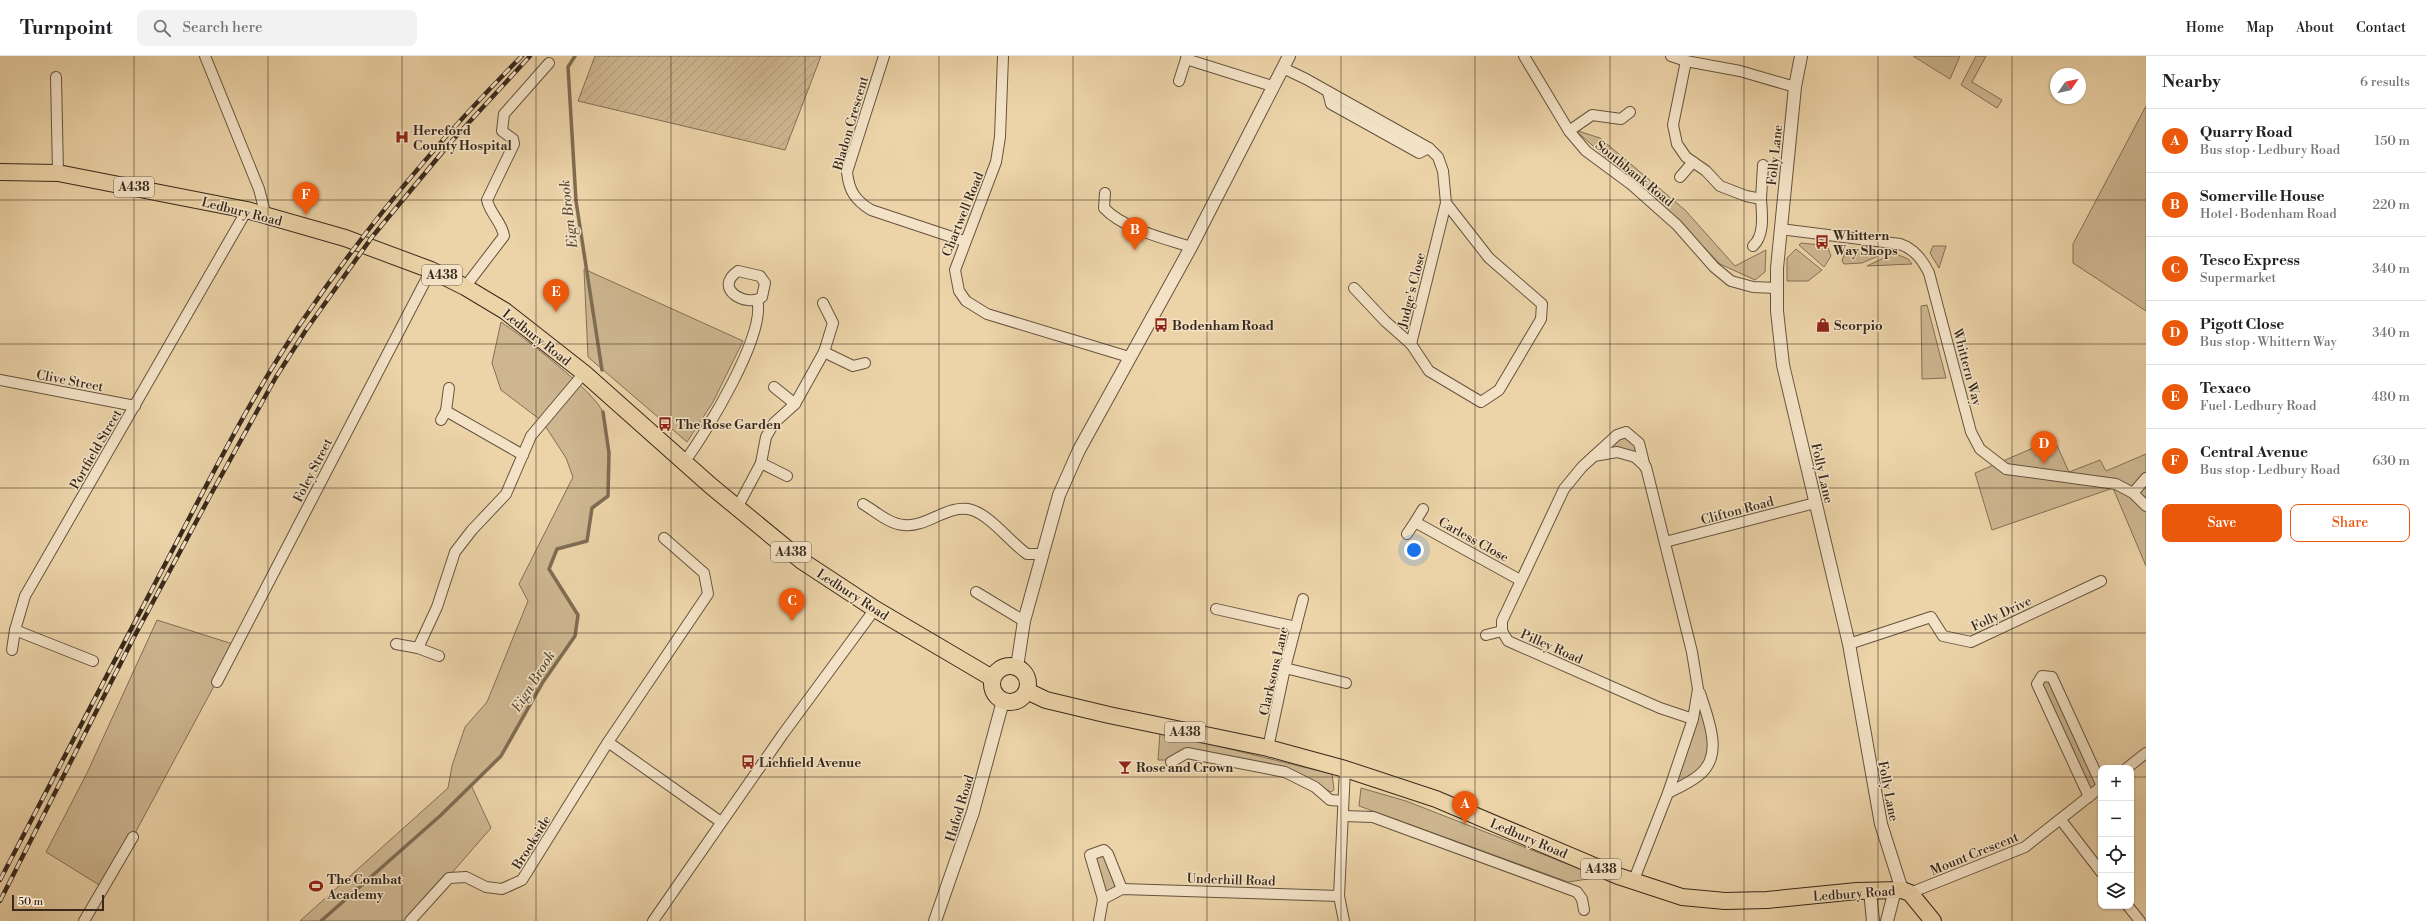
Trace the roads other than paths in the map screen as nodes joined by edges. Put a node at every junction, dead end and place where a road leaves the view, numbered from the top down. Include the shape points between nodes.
1 (205, 56) edge
2 (884, 56) edge
3 (1003, 56) edge
4 (1289, 56) edge
5 (1524, 56) edge
6 (1671, 56) edge
7 (1801, 56) edge
8 (1187, 58) edge
9 (1712, 60) edge
10 (1686, 62) junction
11 (549, 63) dead end
12 (1282, 68) junction
13 (56, 77) dead end
14 (1179, 81) dead end
15 (1272, 86) junction
16 (1795, 87) junction
17 (1630, 112) dead end
18 (1569, 131) junction
19 (1693, 162) junction
20 (1763, 165) dead end
21 (0, 172) edge
22 (58, 172) junction
23 (1680, 177) dead end
24 (1105, 193) dead end
25 (1761, 199) junction
26 (1446, 202) junction
27 (247, 210) junction
28 (266, 216) junction
29 (1780, 230) junction
30 (964, 241) junction
31 (1191, 246) junction
32 (1753, 246) dead end
33 (430, 270) junction
34 (465, 287) junction
35 (1354, 288) dead end
36 (1776, 288) junction
37 (757, 300) dead end
38 (823, 303) dead end
39 (1411, 344) junction
40 (824, 352) junction
41 (1129, 357) junction
42 (865, 363) dead end
43 (588, 377) junction
44 (0, 380) edge
45 (774, 387) dead end
46 (449, 388) dead end
47 (795, 404) junction
48 (135, 406) junction
49 (523, 455) junction
50 (1594, 456) junction
51 (685, 461) junction
52 (761, 463) junction
53 (1646, 468) junction
54 (787, 476) dead end
55 (2146, 478) edge
56 (2133, 493) junction
57 (1815, 503) junction
58 (863, 504) dead end
59 (2146, 506) edge
60 (737, 508) junction
61 (1423, 509) dead end
62 (1415, 522) junction
63 (1407, 534) dead end
64 (664, 538) dead end
65 (1665, 542) junction
66 (1042, 554) junction
67 (1520, 580) junction
68 (2101, 581) dead end
69 (976, 592) dead end
70 (1303, 599) dead end
71 (875, 609) junction
72 (1216, 609) dead end
73 (1024, 621) junction
74 (1296, 627) junction
75 (15, 630) junction
76 (1502, 631) junction
77 (1486, 635) dead end
78 (396, 644) dead end
79 (1849, 644) junction
80 (418, 648) junction
81 (12, 650) dead end
82 (439, 656) dead end
83 (93, 661) dead end
84 (1017, 667) junction
85 (1285, 668) junction
86 (992, 678) junction
87 (217, 682) dead end
88 (1346, 683) dead end
89 (1698, 689) junction
90 (1027, 691) junction
91 (1003, 701) junction
92 (1693, 719) junction
93 (608, 742) junction
94 (1268, 748) junction
95 (2146, 753) edge
96 (1171, 762) dead end
97 (2130, 765) edge
98 (1345, 769) junction
99 (2098, 779) edge
100 (2098, 789) edge
101 (1668, 793) junction
102 (2089, 797) junction
103 (1343, 801) junction
104 (1343, 816) junction
105 (2061, 820) junction
106 (721, 822) junction
107 (133, 837) dead end
108 (2098, 868) edge
109 (1633, 882) junction
110 (1122, 889) junction
111 (1870, 891) junction
112 (1902, 891) junction
113 (1339, 896) junction
114 (1103, 899) junction
115 (2130, 909) edge
116 (1584, 910) dead end
117 (84, 921) edge
118 (410, 921) edge
119 (653, 921) edge
120 (935, 921) edge
121 (1099, 921) edge
122 (1344, 921) edge
123 (1873, 921) edge
124 (1887, 921) edge
125 (1933, 921) edge
126 (2140, 921) edge

1 - 28 street via 259,189
2 - 30 street, Bladon Crescent via 847,172 849,188 859,202 871,210
3 - 30 street, Chartwell Road via 1000,137 996,162 980,210
4 - 12 street
5 - 18 street, Southbank Road
6 - 10 street
7 - 16 street, Folly Lane
8 - 14 street
8 - 15 street
9 - 10 street
9 - 16 street
10 - 19 street via 1673,125 1677,144
11 - 34 street via 504,114 502,131 513,139 514,144 487,200 489,209 502,226 504,236
12 - 15 street
12 - 26 street, Judge's Close via 1328,92 1331,104 1419,153 1429,148 1438,157 1443,171
13 - 22 street
15 - 31 street
16 - 29 street, Folly Lane
17 - 18 street via 1621,119 1592,115
18 - 36 street, Southbank Road via 1586,151 1632,185 1671,220 1714,267 1731,280 1753,287
19 - 23 street
19 - 25 street via 1720,186
20 - 25 street
21 - 22 highway, Ledbury Road / A438
22 - 27 highway, Ledbury Road / A438
24 - 31 street via 1104,208 1112,217 1168,240
25 - 32 street via 1762,223 1758,242
26 - 39 street, Judge's Close
26 - 39 street, Judge's Close via 1489,258 1542,304 1541,319 1499,390 1481,402 1429,371
27 - 28 highway, Ledbury Road / A438
27 - 48 street, Portfield Street
28 - 33 highway, Ledbury Road / A438 via 345,238
29 - 36 street, Folly Lane
29 - 56 street, Whittern Way via 1900,244 1910,248 1924,263 1929,273 1971,432 1980,449 2006,469 2091,479 2116,484
30 - 41 street, Chartwell Road via 955,270 959,291 966,301 987,314
31 - 41 street
33 - 34 highway, Ledbury Road / A438
33 - 87 street, Foley Street
34 - 43 highway, Ledbury Road / A438 via 506,311
35 - 39 street
36 - 57 street, Folly Lane via 1783,366
37 - 51 street via 760,308 742,362 716,414
38 - 40 street via 833,323
40 - 42 street via 853,366
40 - 47 street
41 - 66 street via 1079,450 1059,494
43 - 49 street via 542,421 531,436
43 - 51 highway, Ledbury Road / A438
44 - 48 street, Clive Street
45 - 47 street
46 - 49 street via 443,415
47 - 52 street via 774,423 766,437
48 - 75 street, Portfield Street via 25,596
49 - 80 street via 506,494 455,552 437,607
50 - 53 street via 1618,452 1635,457
50 - 53 street, Pilley Road via 1618,435 1626,432 1639,443
50 - 67 street, Pilley Road via 1564,489
51 - 60 highway, Ledbury Road / A438
52 - 54 street
52 - 60 street
53 - 65 street, Pilley Road
55 - 56 street
56 - 59 street, Whittern Way
57 - 65 street, Clifton Road
57 - 79 street, Folly Lane
58 - 66 street via 891,521 903,525 913,525 954,510 972,510 984,517 1027,554
60 - 71 highway, Ledbury Road / A438 via 802,561
61 - 62 street
62 - 63 street
62 - 67 street, Carless Close
64 - 93 street, Brookside via 704,573 708,594
65 - 89 street, Pilley Road
66 - 73 street
67 - 76 street, Pilley Road via 1502,621
68 - 79 street, Folly Drive via 1971,642 1943,636 1931,617
69 - 73 street
70 - 74 street, Clarksons Lane
71 - 86 highway, Ledbury Road / A438
71 - 106 street
72 - 74 street
73 - 84 street
74 - 85 street, Clarksons Lane
75 - 81 street, Portfield Street
75 - 83 street
76 - 77 street
76 - 92 street, Pilley Road via 1508,641 1660,708
78 - 80 street
79 - 112 street, Folly Lane via 1881,824
80 - 82 street
84 - 86 highway via 1002,667
84 - 90 highway via 1027,677
85 - 88 street
85 - 94 street, Clarksons Lane
86 - 91 highway via 993,692
89 - 92 street, Pilley Road
89 - 101 street, Pilley Road via 1711,728 1714,751 1707,767 1698,776
90 - 91 highway via 1024,697 1015,702
90 - 94 highway, Ledbury Road / A438 via 1046,700 1109,715
91 - 120 street, Hafod Road via 973,812
92 - 101 street, Pilley Road
93 - 106 street
93 - 118 street, Brookside via 522,880 502,889 486,887 466,877 449,878
94 - 98 highway, Ledbury Road / A438
95 - 97 street
96 - 103 street via 1188,753 1285,772 1315,787 1330,800
98 - 103 street
98 - 109 highway, Ledbury Road / A438 via 1436,800
99 - 102 street via 2052,677 2042,676 2037,684
100 - 102 street, Mount Crescent
101 - 109 street, Pilley Road
102 - 105 street, Mount Crescent
103 - 104 street
104 - 113 street
104 - 116 street via 1373,817 1576,892 1582,899
105 - 108 street
105 - 112 street, Mount Crescent via 2025,847
106 - 119 street
107 - 117 street
109 - 111 highway, Ledbury Road / A438 via 1682,897 1725,901
110 - 113 street, Underhill Road
110 - 114 street, Underhill Road
110 - 114 street via 1108,854 1104,850 1090,855
111 - 112 highway, Ledbury Road / A438
111 - 123 street
112 - 124 street
112 - 125 highway, Ledbury Road
113 - 122 street
114 - 121 street
115 - 126 street

